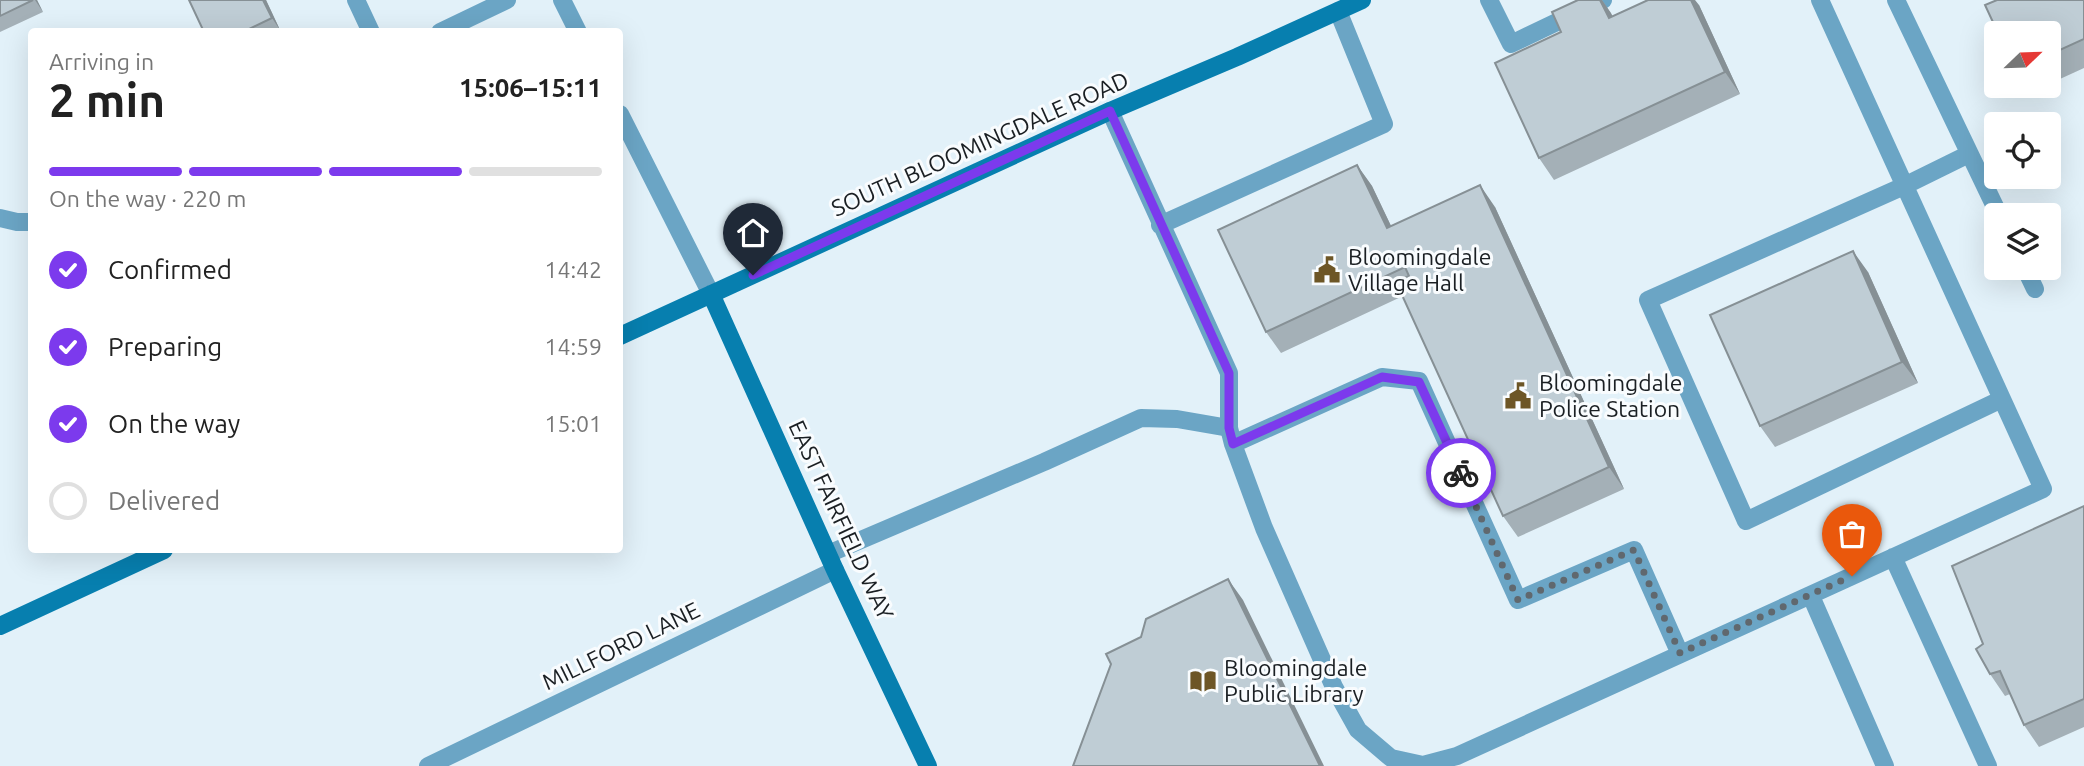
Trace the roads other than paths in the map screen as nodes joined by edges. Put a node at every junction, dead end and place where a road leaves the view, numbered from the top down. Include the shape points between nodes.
1 (356, 0) edge
2 (507, 0) edge
3 (562, 0) edge
4 (1362, 0) edge
5 (1489, 0) edge
6 (1603, 0) edge
7 (1820, 0) edge
8 (1896, 0) edge
9 (1338, 11) junction
10 (369, 28) edge
11 (448, 28) edge
12 (576, 28) edge
13 (1110, 111) junction
14 (623, 120) edge
15 (1969, 154) junction
16 (1904, 186) junction
17 (1993, 203) edge
18 (0, 218) edge
19 (28, 222) edge
20 (1160, 225) junction
21 (2031, 280) edge
22 (2035, 289) dead end
23 (710, 294) junction
24 (623, 335) edge
25 (2002, 399) junction
26 (1231, 436) junction
27 (158, 553) edge
28 (1893, 557) junction
29 (832, 562) junction
30 (1811, 596) junction
31 (0, 626) edge
32 (1680, 653) junction
33 (428, 766) edge
34 (928, 766) edge
35 (1885, 766) edge
36 (1988, 766) edge

1 - 10 street
2 - 11 street
3 - 12 street
4 - 9 main road, SOUTH BLOOMINGDALE ROAD
5 - 6 street via 1511,44
7 - 16 street
8 - 15 street
9 - 13 main road, SOUTH BLOOMINGDALE ROAD
9 - 20 street via 1384,124
13 - 20 street
13 - 23 main road, SOUTH BLOOMINGDALE ROAD
14 - 23 street
15 - 16 street
15 - 17 street
16 - 25 street
16 - 25 street via 1648,300 1746,521
18 - 19 street
20 - 26 street via 1229,373
21 - 22 street
23 - 24 main road, SOUTH BLOOMINGDALE ROAD
23 - 29 main road, EAST FAIRFIELD WAY
25 - 28 street via 2043,489
26 - 29 street, MILLFORD LANE via 1177,419 1140,418
26 - 32 street via 1264,528 1334,687 1358,730 1391,758 1423,765 1457,757
26 - 32 street via 1382,377 1419,382 1518,600 1634,550
27 - 31 main road
28 - 30 street
28 - 36 street
29 - 33 street, MILLFORD LANE
29 - 34 main road, EAST FAIRFIELD WAY
30 - 32 street
30 - 35 street

